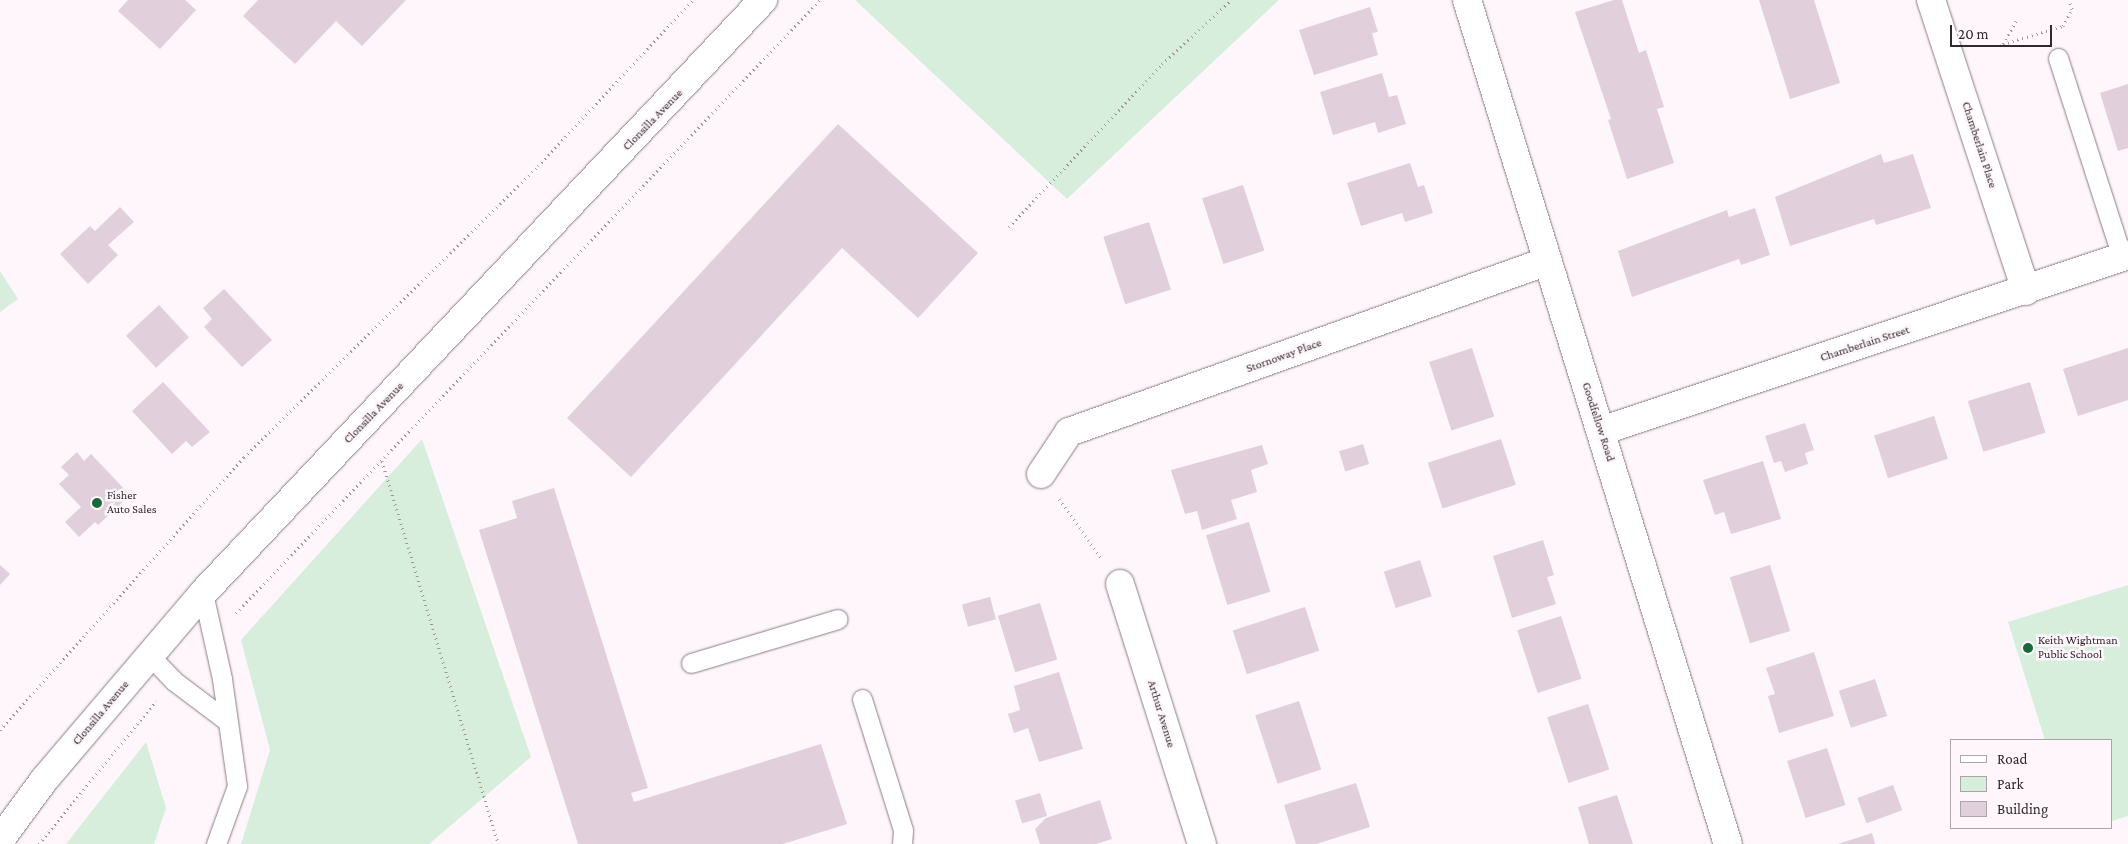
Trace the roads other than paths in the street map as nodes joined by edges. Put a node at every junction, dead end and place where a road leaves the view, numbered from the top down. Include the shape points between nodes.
1 (763, 0) edge
2 (1467, 0) edge
3 (1931, 0) edge
4 (2058, 58) dead end
5 (2125, 256) edge
6 (1546, 262) junction
7 (2026, 291) junction
8 (1601, 431) junction
9 (1041, 474) road end
10 (1120, 584) road end
11 (203, 593) junction
12 (838, 619) dead end
13 (149, 655) junction
14 (691, 663) dead end
15 (862, 699) dead end
16 (227, 721) junction
17 (0, 840) edge
18 (216, 844) edge
19 (902, 844) edge
20 (1202, 844) edge
21 (1728, 844) edge

1 - 11 street, Clonsilla Avenue
2 - 6 street, Goodfellow Road
3 - 7 street, Chamberlain Place
4 - 5 lane
5 - 7 street, Chamberlain Street
6 - 8 street, Goodfellow Road
6 - 9 street, Stornoway Place via 1069,432
7 - 8 street, Chamberlain Street
8 - 21 street, Goodfellow Road
10 - 20 street, Arthur Avenue
11 - 13 street, Clonsilla Avenue
11 - 16 lane
12 - 14 lane
13 - 16 lane via 174,681
13 - 17 street, Clonsilla Avenue via 44,780
15 - 19 lane via 903,830
16 - 18 lane via 237,786

